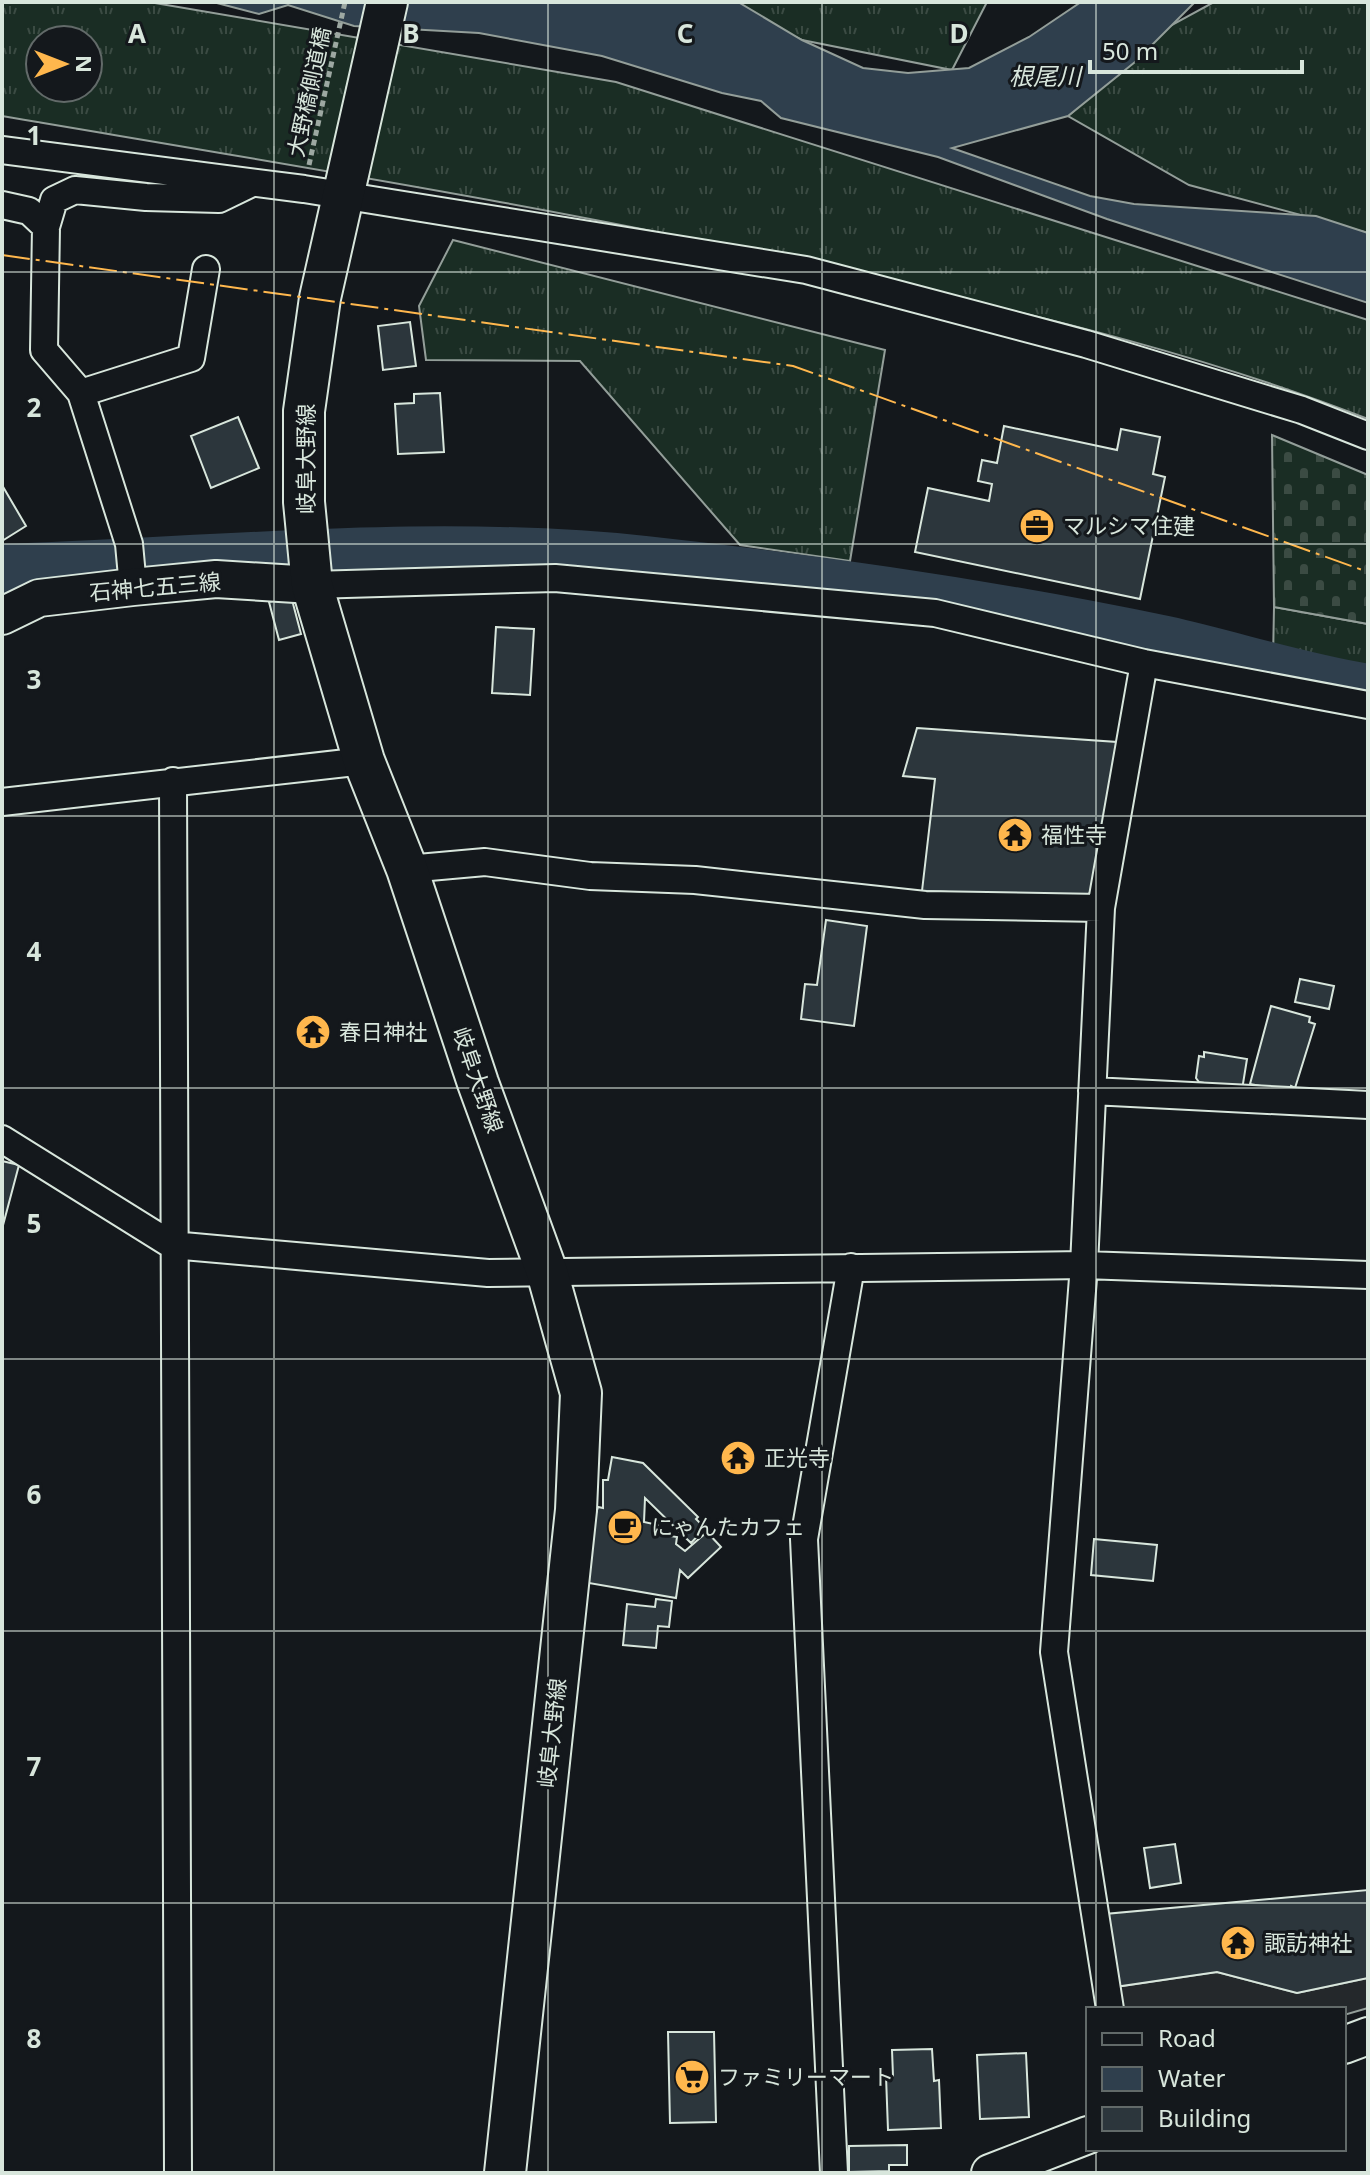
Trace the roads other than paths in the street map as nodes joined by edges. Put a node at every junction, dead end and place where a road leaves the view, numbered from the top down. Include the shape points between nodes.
1 (387, 2) edge
2 (2, 150) edge
3 (348, 182) junction
4 (252, 183) junction
5 (2, 205) edge
6 (46, 227) junction
7 (206, 269) dead end
8 (81, 393) junction
9 (1368, 436) edge
10 (309, 563) junction
11 (132, 581) junction
12 (2, 616) edge
13 (1144, 663) junction
14 (1368, 705) edge
15 (364, 761) junction
16 (173, 781) junction
17 (2, 802) edge
18 (407, 869) junction
19 (1101, 908) junction
20 (1092, 1091) junction
21 (1368, 1105) edge
22 (2, 1139) edge
23 (172, 1245) junction
24 (1084, 1265) junction
25 (851, 1267) junction
26 (547, 1272) junction
27 (1368, 1275) edge
28 (1110, 2007) edge
29 (1368, 2036) edge
30 (1346, 2044) edge
31 (1086, 2136) edge
32 (178, 2173) edge
33 (505, 2173) edge
34 (834, 2173) edge
35 (990, 2173) edge

1 - 3 main road, 岐阜大野線
2 - 4 street
3 - 4 street via 304,189
3 - 9 street via 806,270 1086,344 1302,410
3 - 10 main road, 岐阜大野線 via 320,298 304,411
4 - 6 street via 219,199 75,190 54,200
5 - 6 street via 29,211
6 - 8 street via 44,350
7 - 8 street via 191,358
8 - 11 street via 129,544
10 - 11 main road, 石神七五三線 via 216,579
10 - 13 street via 555,578 935,613
10 - 15 main road, 岐阜大野線
11 - 12 main road, 石神七五三線 via 39,598
13 - 14 street
13 - 19 street
15 - 16 street
15 - 18 main road, 岐阜大野線
16 - 17 street
16 - 23 street
18 - 19 street via 485,862 925,905
18 - 26 main road, 岐阜大野線
19 - 20 street
20 - 21 street
20 - 24 street
22 - 23 street
23 - 26 street via 488,1273
23 - 32 street
24 - 25 street
24 - 27 street
24 - 28 street via 1054,1652
25 - 26 street
25 - 34 street via 804,1539
26 - 33 main road, 岐阜大野線 via 581,1393 576,1510
29 - 30 main road
31 - 35 main road

